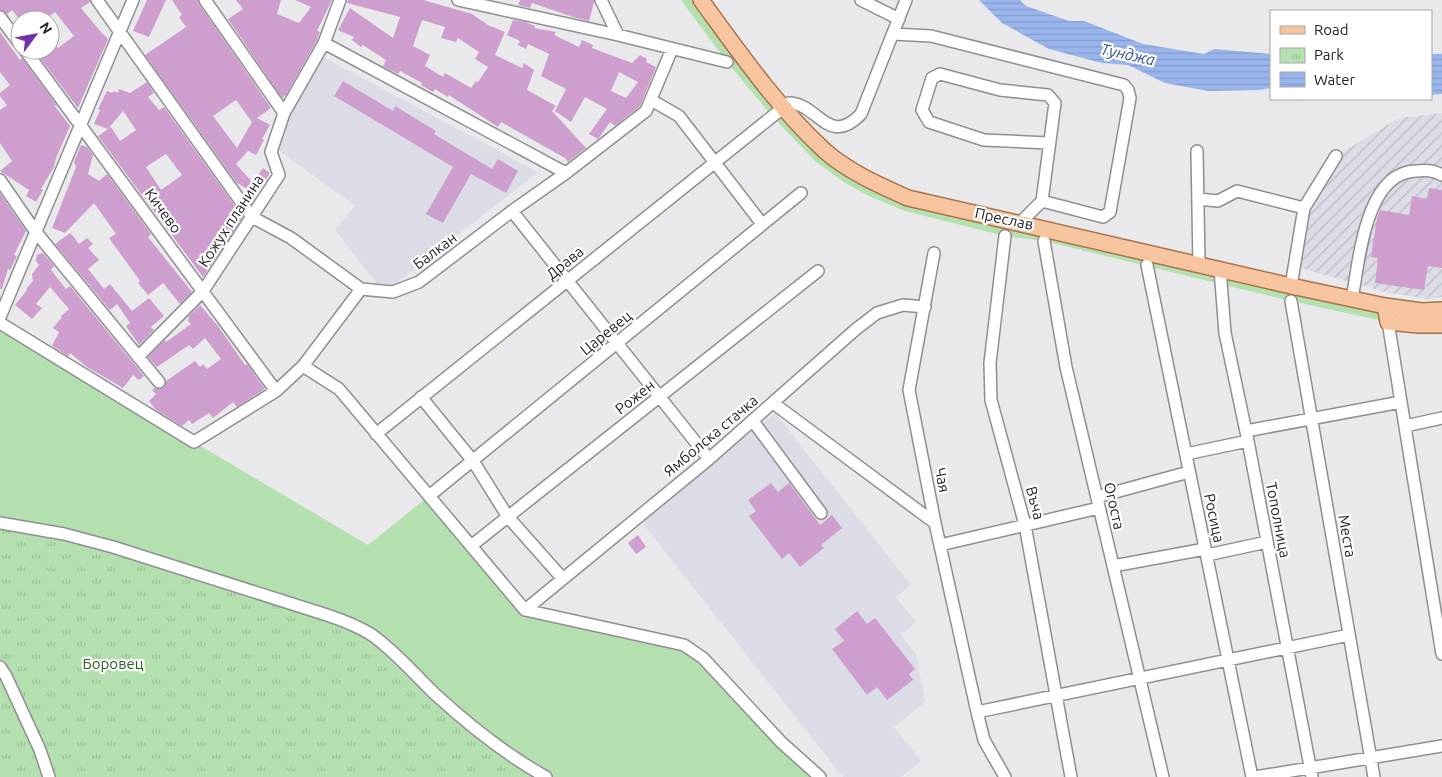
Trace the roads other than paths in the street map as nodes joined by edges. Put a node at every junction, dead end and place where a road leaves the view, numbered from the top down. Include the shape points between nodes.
1 (97, 0) edge
2 (133, 0) edge
3 (204, 0) edge
4 (340, 0) edge
5 (458, 0) edge
6 (601, 0) edge
7 (701, 0) edge
8 (861, 0) edge
9 (906, 0) edge
10 (0, 17) edge
11 (899, 19) junction
12 (10, 30) edge
13 (118, 31) junction
14 (894, 34) junction
15 (618, 35) junction
16 (324, 43) junction
17 (672, 49) junction
18 (32, 60) edge
19 (727, 62) dead end
20 (651, 100) junction
21 (777, 112) junction
22 (284, 113) junction
23 (80, 124) junction
24 (1048, 143) junction
25 (1197, 151) dead end
26 (1336, 156) dead end
27 (714, 162) junction
28 (566, 173) junction
29 (1442, 175) edge
30 (0, 180) edge
31 (801, 193) dead end
32 (1198, 199) junction
33 (1042, 201) junction
34 (1304, 208) junction
35 (512, 211) junction
36 (252, 217) junction
37 (1020, 222) junction
38 (762, 224) junction
39 (36, 231) junction
40 (1005, 236) dead end
41 (1044, 241) dead end
42 (934, 253) dead end
43 (1199, 264) junction
44 (1147, 265) dead end
45 (1220, 269) junction
46 (818, 271) dead end
47 (567, 280) junction
48 (361, 289) junction
49 (202, 291) junction
50 (1291, 294) junction
51 (1352, 299) junction
52 (1385, 306) junction
53 (925, 307) junction
54 (1442, 310) edge
55 (0, 317) edge
56 (1388, 322) junction
57 (0, 323) edge
58 (1442, 325) edge
59 (617, 343) junction
60 (138, 357) junction
61 (302, 366) junction
62 (159, 382) dead end
63 (276, 391) junction
64 (659, 397) junction
65 (421, 398) junction
66 (1401, 402) junction
67 (773, 403) junction
68 (1442, 418) edge
69 (1311, 419) junction
70 (752, 421) junction
71 (1405, 426) junction
72 (376, 434) junction
73 (1247, 436) junction
74 (1186, 454) junction
75 (709, 459) junction
76 (473, 461) junction
77 (1189, 472) junction
78 (429, 496) junction
79 (1098, 503) junction
80 (821, 513) dead end
81 (508, 517) junction
82 (0, 523) edge
83 (935, 523) junction
84 (1025, 525) junction
85 (1267, 542) junction
86 (940, 545) junction
87 (471, 546) junction
88 (1206, 552) junction
89 (1113, 566) junction
90 (562, 579) junction
91 (524, 610) junction
92 (1349, 635) junction
93 (1288, 648) junction
94 (1442, 648) edge
95 (1228, 660) junction
96 (0, 667) edge
97 (1140, 678) junction
98 (1057, 696) junction
99 (977, 712) junction
100 (1442, 746) edge
101 (1371, 758) junction
102 (1311, 772) edge
103 (49, 777) edge
104 (546, 777) edge
105 (820, 777) edge
106 (1005, 777) edge
107 (1071, 777) edge
108 (1163, 777) edge
109 (1254, 777) edge
110 (1374, 777) edge

1 - 13 street
2 - 13 street
3 - 22 street
4 - 16 street, Кожух планина
5 - 15 street
6 - 15 street
7 - 21 main road, Преслав
8 - 11 street
9 - 11 street
10 - 12 street
11 - 14 street
13 - 23 street
13 - 36 street
14 - 21 street via 861,114 850,125 838,127 824,123 797,103 788,103
14 - 33 street via 931,36 1124,85 1130,98 1110,212 1103,217
15 - 17 street
16 - 22 street, Кожух планина
16 - 28 street
17 - 19 street
17 - 20 street, Балкан
18 - 23 street, Кичево
20 - 27 street via 679,116
20 - 28 street, Балкан via 646,111
21 - 27 street, Драва
21 - 37 main road, Преслав via 854,172 908,198
22 - 36 street, Кожух планина via 271,152 279,175
23 - 39 street
23 - 49 street, Кичево
24 - 24 street via 1055,103 1048,95 1000,90 940,74 932,78 922,110 929,122 984,140
24 - 33 street
25 - 32 street
26 - 34 street
27 - 38 street
27 - 47 street, Драва
28 - 35 street, Балкан
29 - 51 street via 1433,170 1407,171 1388,182 1368,217
30 - 39 street
31 - 38 street, Царевец
32 - 34 street via 1218,201 1237,191
32 - 43 street
33 - 37 street
34 - 50 street, Места
35 - 47 street
35 - 48 street, Балкан via 419,282 393,292
36 - 48 street via 291,238
36 - 49 street, Кожух планина
37 - 43 main road, Преслав
38 - 59 street, Царевец
39 - 55 street
39 - 60 street
40 - 84 street, Въча via 990,363 991,400
41 - 79 street, Огоста via 1066,367
42 - 53 street, Чая
43 - 45 main road, Преслав
44 - 74 street, Росица
45 - 50 main road, Преслав
45 - 73 street, Тополница via 1225,333
46 - 64 street, Рожен
47 - 59 street
47 - 65 street, Драва
48 - 61 street
49 - 60 street, Кожух планина
49 - 63 street, Кичево
50 - 51 main road, Преслав
50 - 69 street, Места
51 - 52 main road, Преслав
52 - 54 main road, Преслав
52 - 56 main road
53 - 67 street, Ямболска стачка via 903,305 877,314
53 - 83 street, Чая via 909,390
56 - 58 main road
56 - 66 street
57 - 63 street via 194,442
59 - 64 street
59 - 76 street, Царевец
60 - 62 street
61 - 63 street
61 - 72 street via 339,389
64 - 75 street
64 - 81 street, Рожен
65 - 72 street, Драва
65 - 76 street
66 - 69 street
66 - 71 street
67 - 70 street, Ямболска стачка
67 - 83 street
68 - 71 street
69 - 73 street
69 - 92 street, Места
70 - 75 street, Ямболска стачка
70 - 80 street
71 - 94 street
72 - 78 street
73 - 74 street
73 - 85 street, Тополница
74 - 77 street, Росица
75 - 90 street, Ямболска стачка
76 - 78 street, Царевец
76 - 81 street
77 - 79 street
77 - 88 street, Росица
78 - 87 street
79 - 84 street
79 - 89 street, Огоста
81 - 87 street, Рожен
81 - 90 street
82 - 104 street via 64,534 112,547 349,623 390,648 436,695 502,750
83 - 86 street, Чая
84 - 86 street
84 - 98 street, Въча
85 - 88 street
85 - 93 street, Тополница
86 - 99 street, Чая
87 - 91 street
88 - 89 street
88 - 95 street, Росица
89 - 97 street, Огоста
90 - 91 street, Ямболска стачка
91 - 105 street via 684,645 703,658 782,742
92 - 93 street
92 - 101 street, Места
93 - 95 street
93 - 102 street, Тополница
95 - 97 street
95 - 109 street, Росица
96 - 103 street via 40,750
97 - 98 street
97 - 108 street, Огоста
98 - 99 street
98 - 107 street, Въча
99 - 106 street, Чая via 984,740
100 - 101 street
101 - 102 street
101 - 110 street, Места
102 - 109 street

